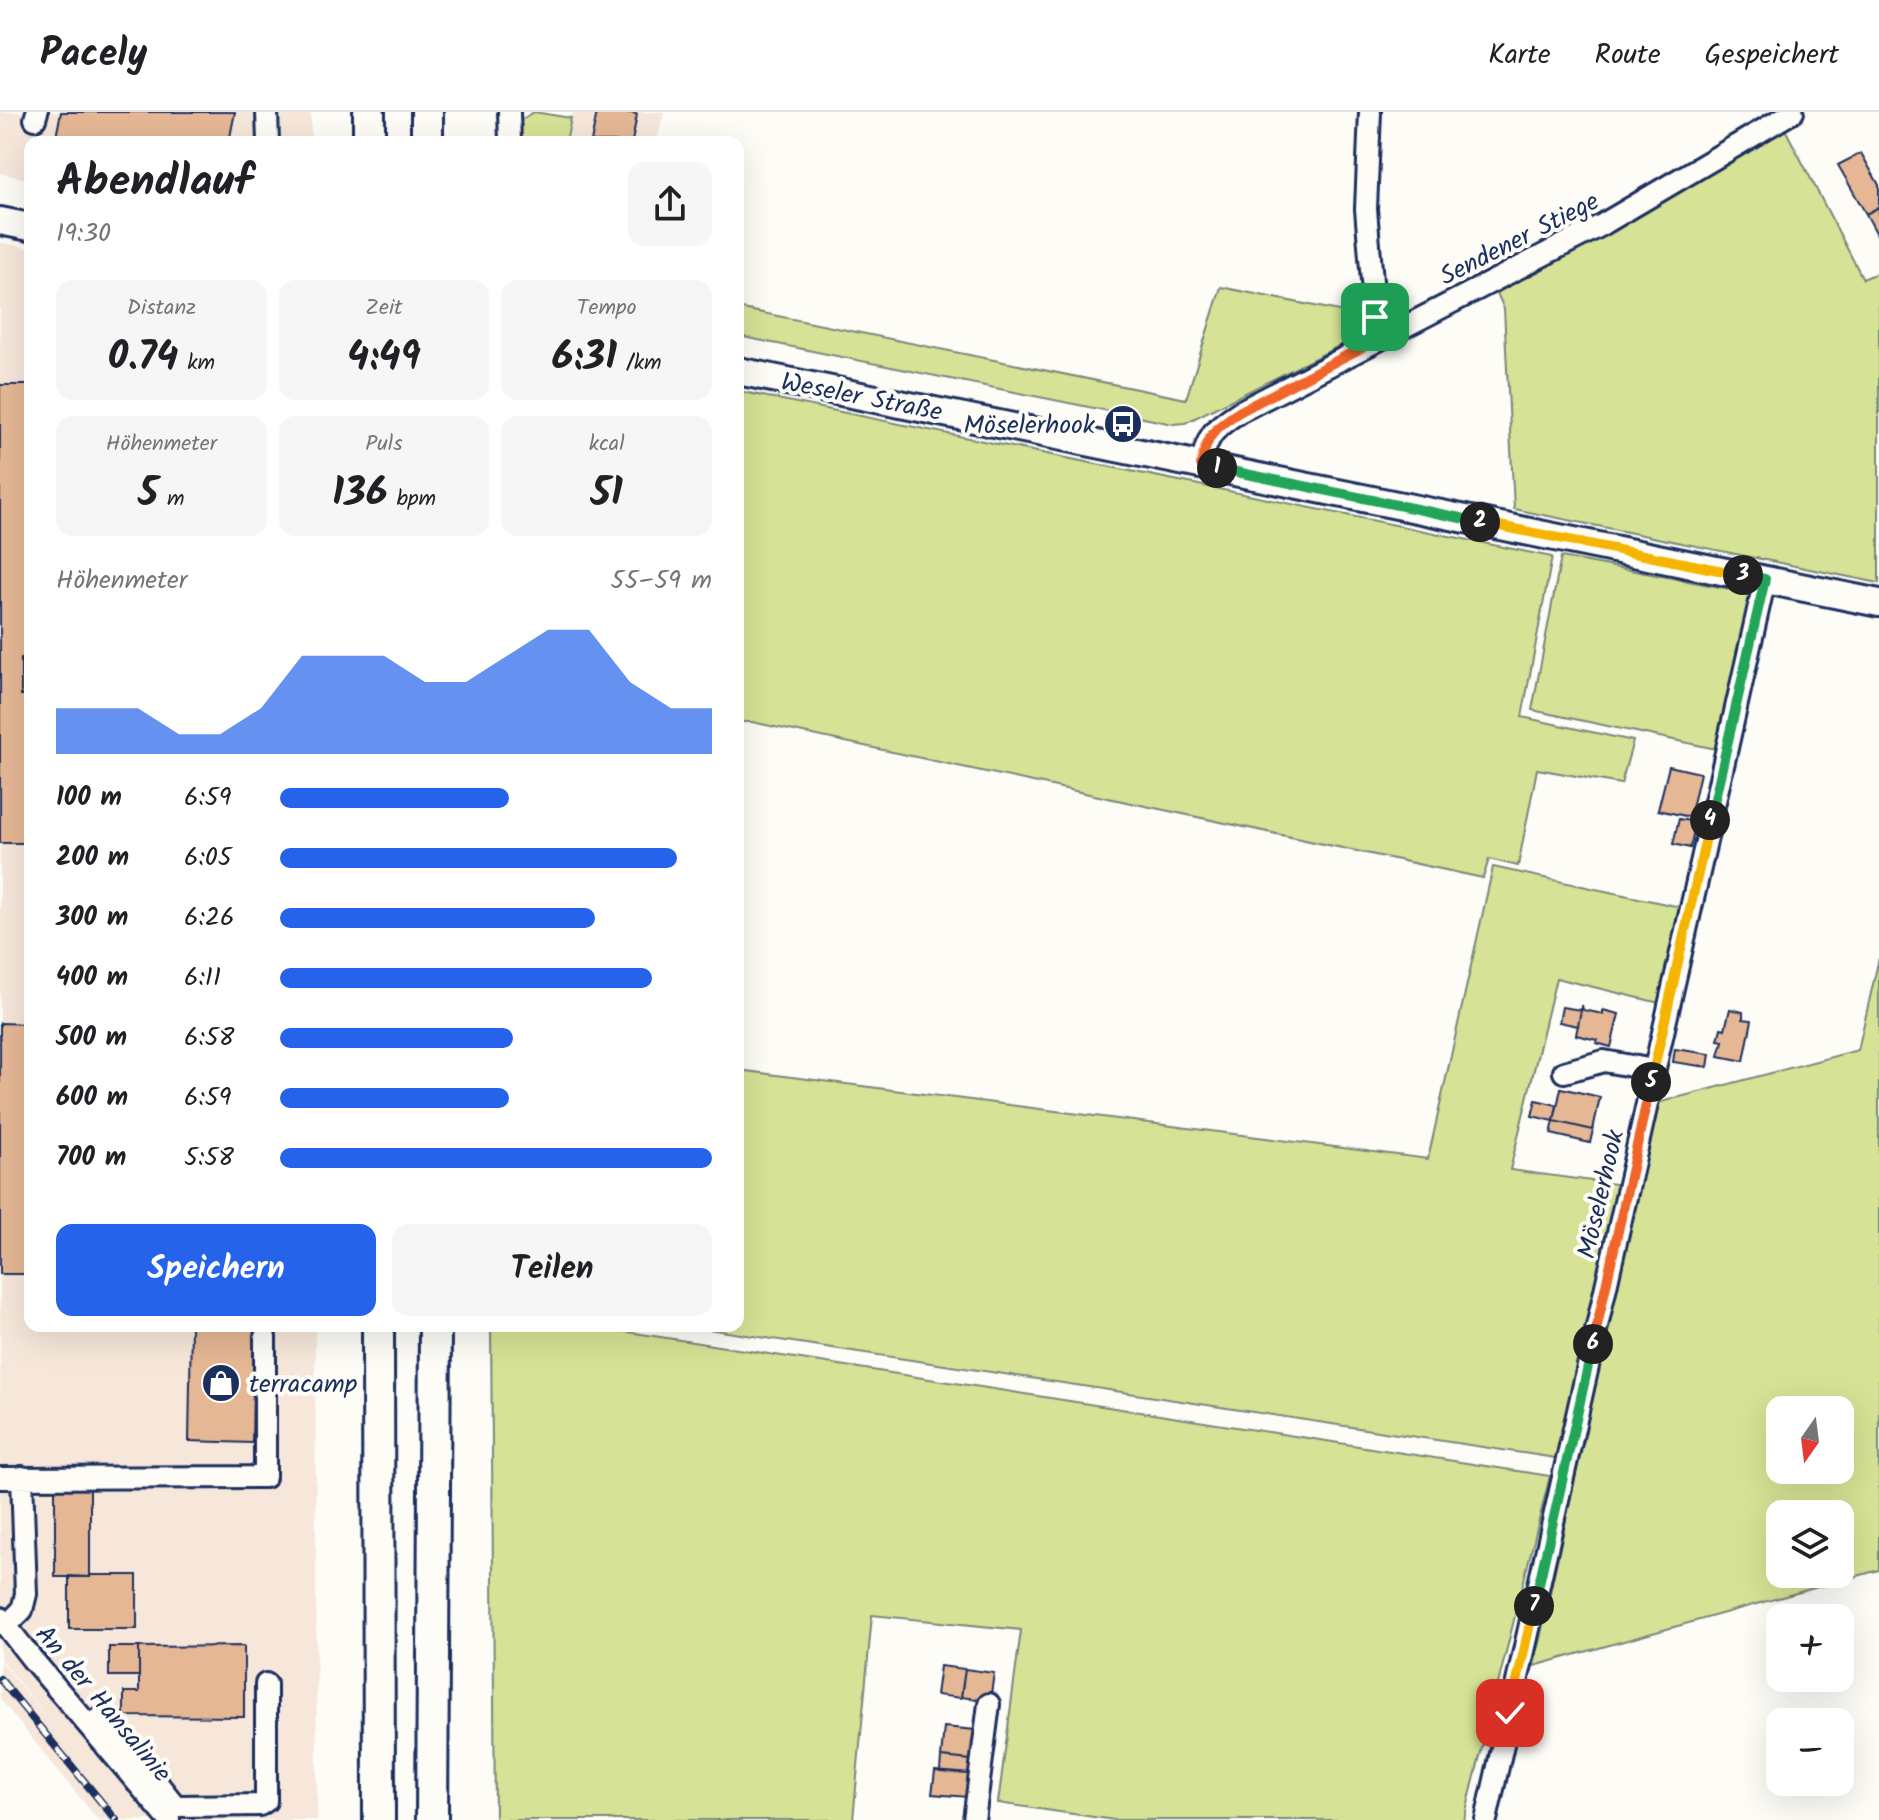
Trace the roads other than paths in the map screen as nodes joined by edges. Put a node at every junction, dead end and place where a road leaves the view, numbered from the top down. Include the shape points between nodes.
1 (267, 112) edge
2 (369, 112) edge
3 (427, 112) edge
4 (509, 112) edge
5 (1370, 112) edge
6 (1793, 112) edge
7 (268, 136) edge
8 (369, 136) edge
9 (427, 136) edge
10 (510, 136) edge
11 (0, 221) edge
12 (24, 226) edge
13 (1382, 337) junction
14 (744, 372) edge
15 (1201, 465) junction
16 (1765, 579) junction
17 (1879, 603) edge
18 (1654, 1070) junction
19 (1564, 1072) dead end
20 (378, 1332) edge
21 (435, 1332) edge
22 (265, 1337) dead end
23 (22, 1477) junction
24 (0, 1478) edge
25 (3, 1622) edge
26 (266, 1684) dead end
27 (989, 1704) dead end
28 (88, 1725) junction
29 (169, 1820) edge
30 (379, 1820) edge
31 (432, 1820) edge
32 (974, 1820) edge
33 (1486, 1820) edge

1 - 7 street
2 - 8 highway
3 - 9 highway
4 - 10 street
5 - 13 street via 1366,209 1375,317
6 - 13 street, Sendener Stiege via 1600,226
11 - 12 main road
13 - 15 street, Sendener Stiege via 1219,425 1204,448
14 - 15 main road, Weseler Straße
15 - 16 main road, Weseler Straße
16 - 17 main road, Weseler Straße
16 - 18 street, Möselerhook
18 - 19 street via 1604,1061
18 - 33 street, Möselerhook
20 - 30 highway
21 - 31 highway
22 - 23 street via 265,1477
23 - 24 street
23 - 25 street via 26,1594 22,1610
25 - 28 street, An der Hansalinie
26 - 28 street via 266,1801 260,1805 177,1806 106,1719
27 - 32 street
28 - 29 street, An der Hansalinie

